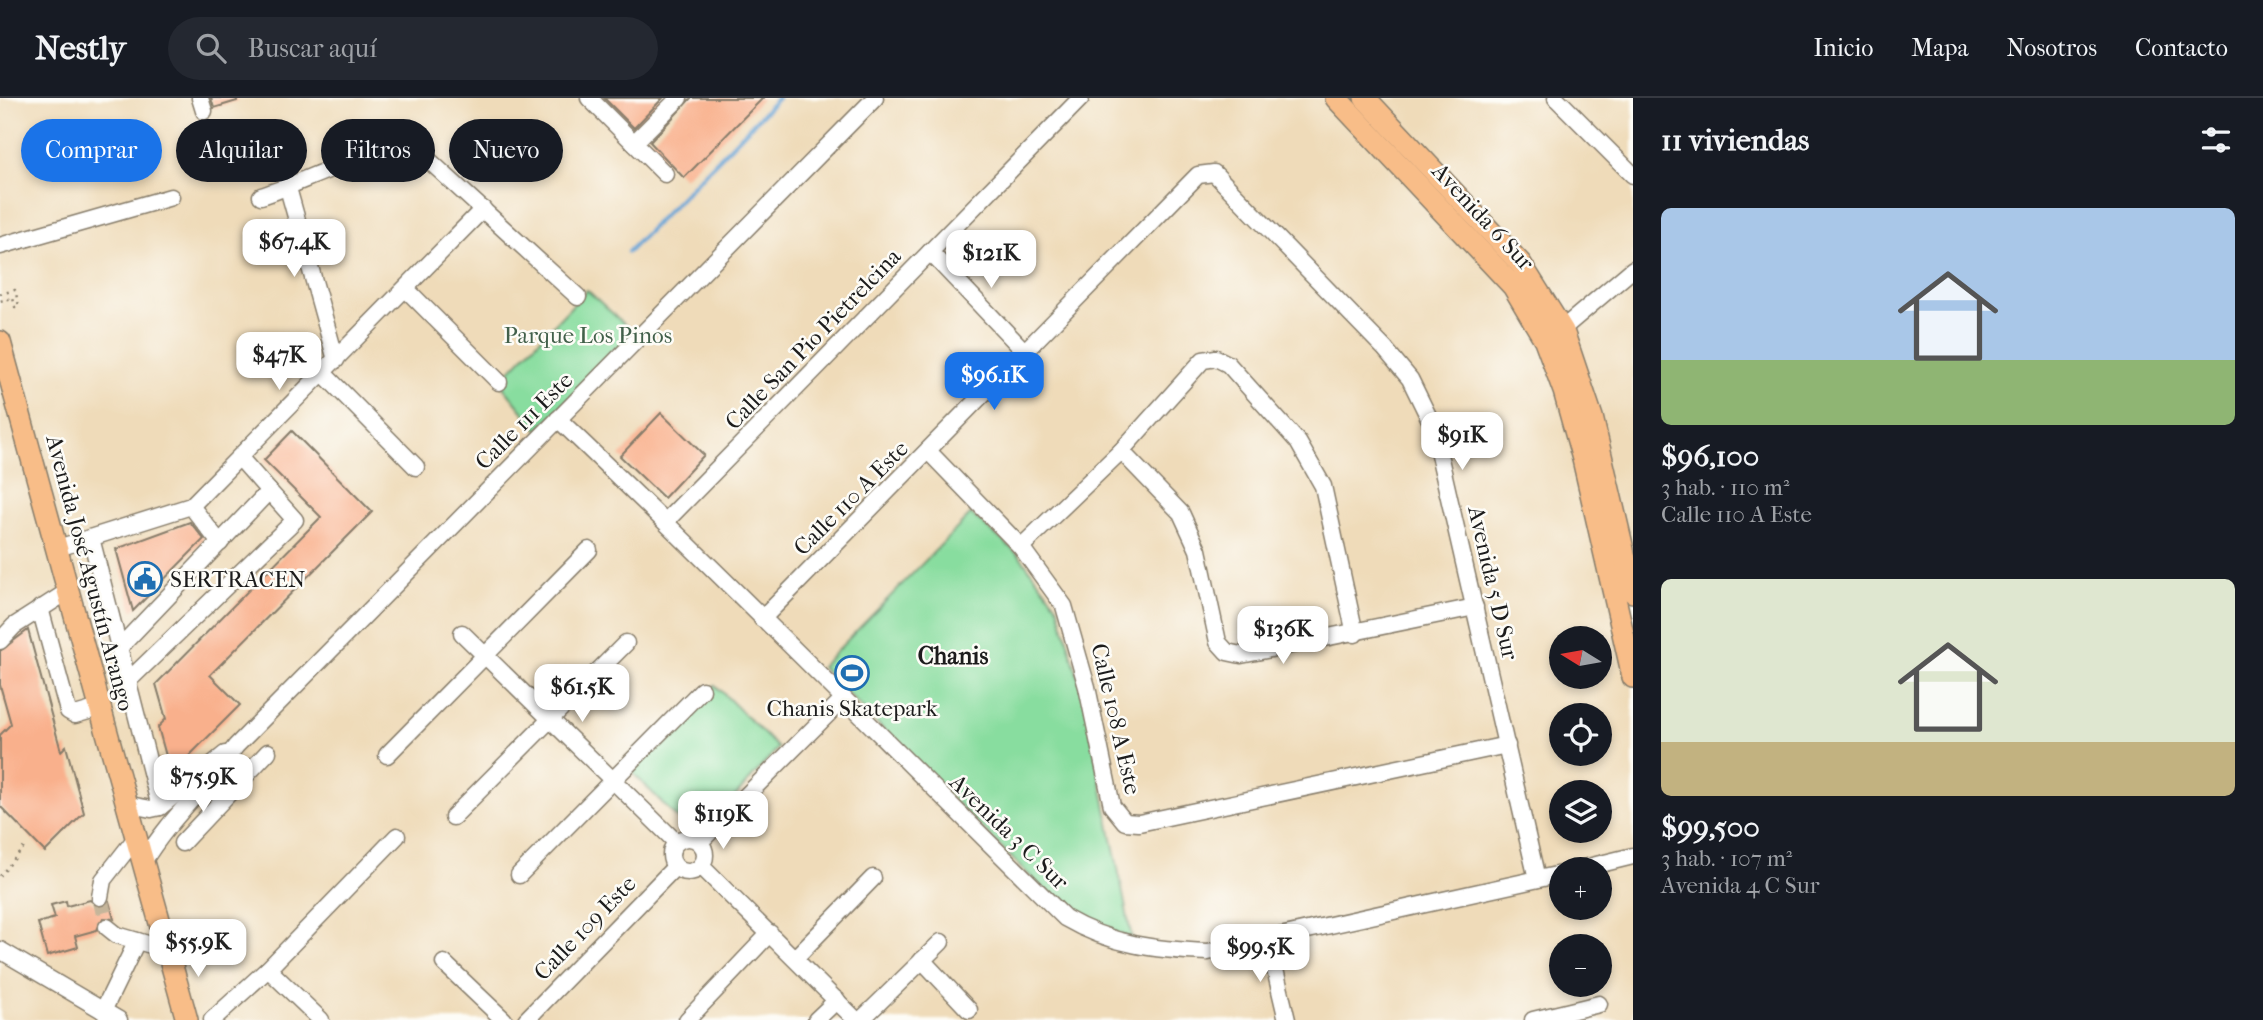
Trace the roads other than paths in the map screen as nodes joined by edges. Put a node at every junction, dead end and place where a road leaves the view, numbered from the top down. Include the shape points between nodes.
1 (589, 98) edge
2 (679, 98) edge
3 (875, 98) edge
4 (1081, 98) edge
5 (1336, 98) edge
6 (1365, 98) edge
7 (1556, 98) edge
8 (634, 143) junction
9 (1209, 172) joint
10 (665, 174) dead end
11 (1633, 175) edge
12 (288, 188) junction
13 (261, 196) dead end
14 (171, 197) dead end
15 (484, 209) junction
16 (0, 246) edge
17 (930, 252) junction
18 (1633, 269) edge
19 (405, 289) junction
20 (578, 297) dead end
21 (1554, 336) junction
22 (0, 342) edge
23 (1026, 353) junction
24 (336, 360) junction
25 (4, 369) edge
26 (323, 373) junction
27 (499, 383) dead end
28 (558, 419) junction
29 (1121, 451) junction
30 (929, 452) junction
31 (240, 458) junction
32 (416, 467) dead end
33 (269, 491) junction
34 (191, 506) junction
35 (666, 521) junction
36 (91, 538) junction
37 (220, 543) junction
38 (1021, 547) junction
39 (58, 548) junction
40 (589, 550) dead end
41 (70, 590) junction
42 (1633, 592) edge
43 (1475, 607) junction
44 (40, 608) junction
45 (762, 619) junction
46 (462, 634) dead end
47 (1355, 634) junction
48 (0, 641) edge
49 (626, 643) dead end
50 (119, 648) junction
51 (485, 655) junction
52 (1633, 677) edge
53 (127, 682) junction
54 (702, 690) dead end
55 (842, 701) junction
56 (99, 708) junction
57 (551, 719) junction
58 (1507, 745) junction
59 (236, 746) junction
60 (145, 751) junction
61 (268, 752) dead end
62 (387, 755) dead end
63 (113, 758) junction
64 (613, 780) junction
65 (125, 804) junction
66 (187, 804) junction
67 (160, 807) junction
68 (453, 817) dead end
69 (202, 820) junction
70 (397, 836) dead end
71 (135, 839) junction
72 (677, 842) junction
73 (700, 842) junction
74 (182, 843) dead end
75 (1633, 856) edge
76 (1612, 861) edge
77 (142, 864) junction
78 (701, 866) junction
79 (676, 867) junction
80 (519, 875) dead end
81 (1549, 876) edge
82 (873, 878) dead end
83 (1537, 879) junction
84 (100, 897) tunnel mouth
85 (107, 927) dead end
86 (769, 933) junction
87 (1268, 940) junction
88 (137, 941) junction
89 (941, 942) dead end
90 (0, 950) edge
91 (168, 950) junction
92 (794, 958) junction
93 (922, 960) junction
94 (444, 963) dead end
95 (268, 969) junction
96 (837, 1000) junction
97 (1599, 1004) dead end
98 (969, 1010) dead end
99 (103, 1011) junction
100 (1573, 1015) edge
101 (119, 1020) edge
102 (187, 1020) edge
103 (212, 1020) edge
104 (321, 1020) edge
105 (504, 1020) edge
106 (526, 1020) edge
107 (687, 1020) edge
108 (816, 1020) edge
109 (858, 1020) edge
110 (1287, 1020) edge
111 (1533, 1020) edge

1 - 8 street
2 - 8 street
3 - 28 street, Calle 111 Este
4 - 17 street, Calle San Pio Pietrelcina
5 - 21 main road, Avenida 6 Sur via 1513,286
6 - 21 main road, Avenida 6 Sur via 1521,264
7 - 11 street
8 - 10 street
9 - 23 street, Calle 110 A Este via 1198,175
9 - 43 street, Avenida 5 D Sur via 1219,176 1410,379 1432,424
12 - 13 street
12 - 15 street via 374,154 416,152
12 - 24 street
14 - 16 street
15 - 19 street
15 - 20 street
17 - 23 street
17 - 35 street, Calle San Pio Pietrelcina
18 - 21 street
19 - 24 street
19 - 27 street
21 - 42 main road, Avenida 6 Sur via 1592,417
21 - 52 main road, Avenida 6 Sur
22 - 25 main road, Avenida José Agustín Arango
23 - 30 street, Calle 110 A Este
24 - 26 street
25 - 39 main road, Avenida José Agustín Arango
26 - 31 street
26 - 32 street
28 - 35 street, Avenida 3 C Sur
28 - 59 street, Calle 111 Este
29 - 38 street
29 - 47 street via 1181,513 1198,551 1222,648 1241,655
29 - 47 street via 1203,360 1216,358 1228,364 1298,442 1323,486
30 - 38 street, Calle 108 A Este
30 - 45 street, Calle 110 A Este
31 - 33 street
31 - 34 street
33 - 37 street
33 - 53 street via 295,520
34 - 36 street
34 - 37 street
35 - 45 street, Avenida 3 C Sur
36 - 39 street
36 - 50 street
37 - 50 street
38 - 58 street, Calle 108 A Este via 1064,606 1112,806 1125,822 1139,823
39 - 41 main road, Avenida José Agustín Arango
40 - 51 street
41 - 44 street
41 - 56 main road, Avenida José Agustín Arango
43 - 47 street
43 - 58 street, Avenida 5 D Sur
44 - 48 street
44 - 56 street via 68,711 75,715
45 - 55 street, Avenida 3 C Sur
46 - 51 street
49 - 57 street
50 - 53 street
51 - 57 street
51 - 62 street
53 - 60 street
54 - 64 street
55 - 73 street
55 - 87 street, Avenida 3 C Sur via 1065,918 1120,943 1161,950 1208,952
56 - 63 main road, Avenida José Agustín Arango
57 - 64 street
57 - 68 street
58 - 83 street, Avenida 5 D Sur
59 - 66 street, Calle 111 Este
59 - 67 street, Calle 111 Este
60 - 63 street
60 - 67 street
61 - 69 street
63 - 65 main road, Avenida José Agustín Arango
64 - 72 street
64 - 80 street
65 - 67 street
65 - 71 main road, Avenida José Agustín Arango
66 - 69 street
66 - 77 street, Calle 111 Este via 165,827
69 - 74 street
70 - 95 street
71 - 77 main road, Avenida José Agustín Arango
71 - 84 street via 103,880
72 - 73 street via 688,838
72 - 79 street via 671,851
73 - 78 street via 705,856
75 - 76 street
77 - 91 main road, Avenida José Agustín Arango
78 - 79 street via 692,872
78 - 86 street
79 - 106 street, Calle 109 Este
81 - 83 street, Avenida 3 C Sur
82 - 92 street
83 - 87 street, Avenida 3 C Sur
85 - 88 street via 117,936
86 - 92 street
86 - 107 street
87 - 110 street
88 - 91 street
88 - 99 street
89 - 93 street
90 - 99 street
91 - 102 main road, Avenida José Agustín Arango
92 - 96 street
93 - 98 street
93 - 109 street
94 - 105 street
95 - 103 street
95 - 104 street
96 - 108 street
96 - 109 street
97 - 100 street
99 - 101 street
100 - 111 street

